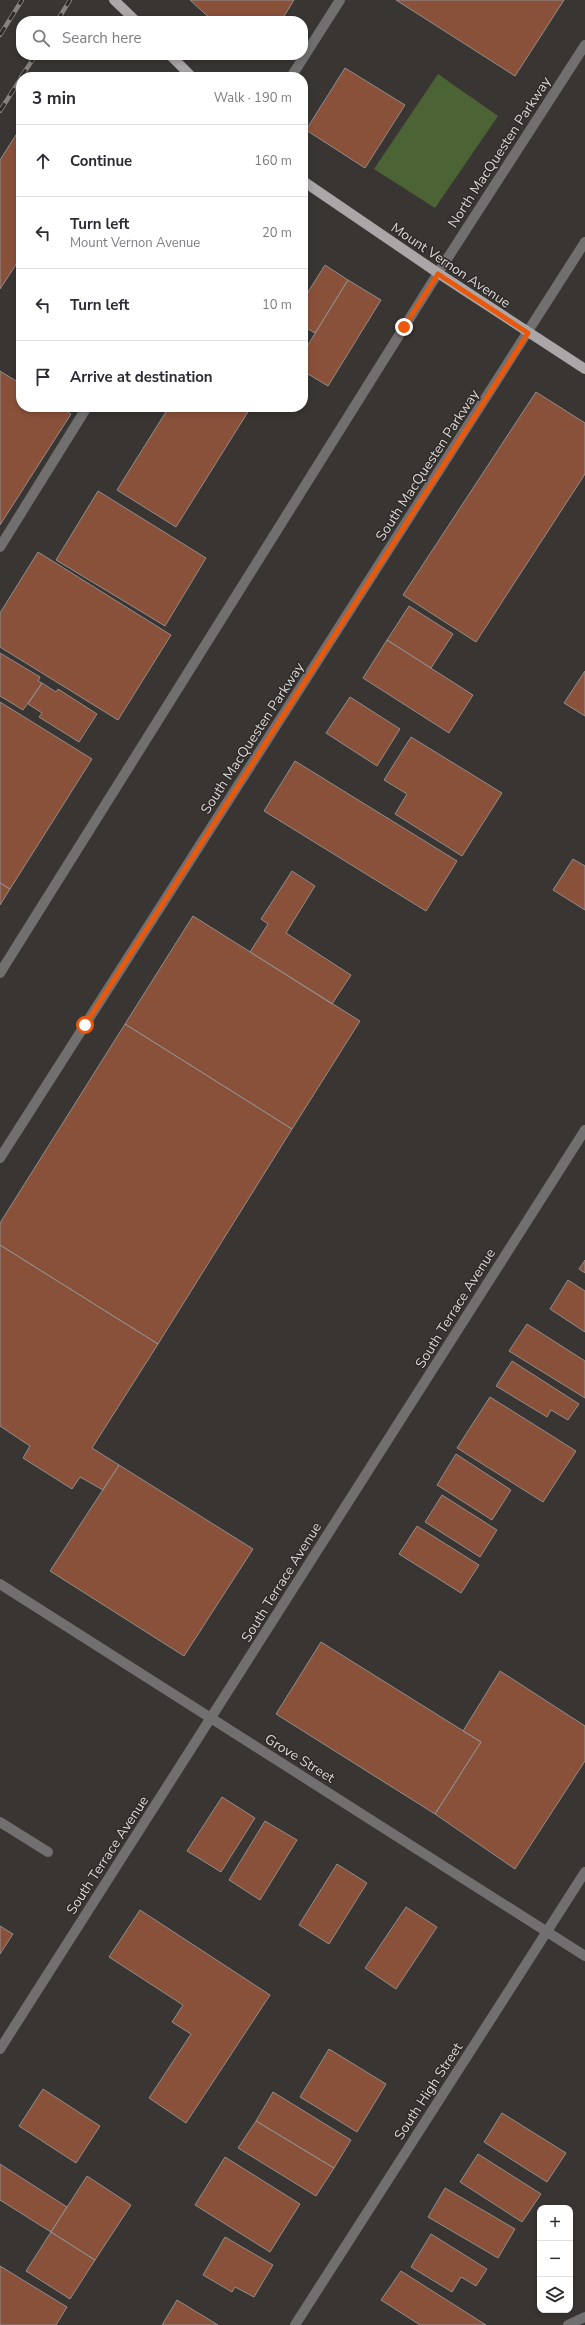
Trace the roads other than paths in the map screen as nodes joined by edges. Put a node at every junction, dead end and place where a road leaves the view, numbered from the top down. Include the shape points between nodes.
1 (114, 0) edge
2 (340, 0) edge
3 (131, 16) edge
4 (585, 45) edge
5 (308, 50) edge
6 (175, 60) edge
7 (302, 60) edge
8 (187, 72) edge
9 (294, 72) edge
10 (308, 184) edge
11 (585, 242) edge
12 (438, 274) junction
13 (528, 333) junction
14 (585, 369) edge
15 (84, 412) edge
16 (0, 548) edge
17 (0, 973) edge
18 (585, 1130) edge
19 (0, 1158) edge
20 (0, 1584) edge
21 (211, 1718) junction
22 (0, 1822) edge
23 (48, 1852) dead end
24 (585, 1872) edge
25 (547, 1932) junction
26 (585, 1956) edge
27 (0, 2049) edge
28 (585, 2318) edge
29 (295, 2325) edge
30 (568, 2325) edge

1 - 3 main road
2 - 5 street
4 - 12 street, North MacQuesten Parkway
6 - 8 main road
7 - 9 street
10 - 12 main road, Mount Vernon Avenue
11 - 13 street
12 - 13 main road, Mount Vernon Avenue
12 - 17 street
13 - 14 main road, Mount Vernon Avenue
13 - 19 street, South MacQuesten Parkway
15 - 16 street
18 - 21 street, South Terrace Avenue
20 - 21 street, Grove Street
21 - 25 street, Grove Street
21 - 27 street, South Terrace Avenue
22 - 23 street
24 - 25 street, South High Street
25 - 26 street, Grove Street
25 - 29 street, South High Street
28 - 30 street

